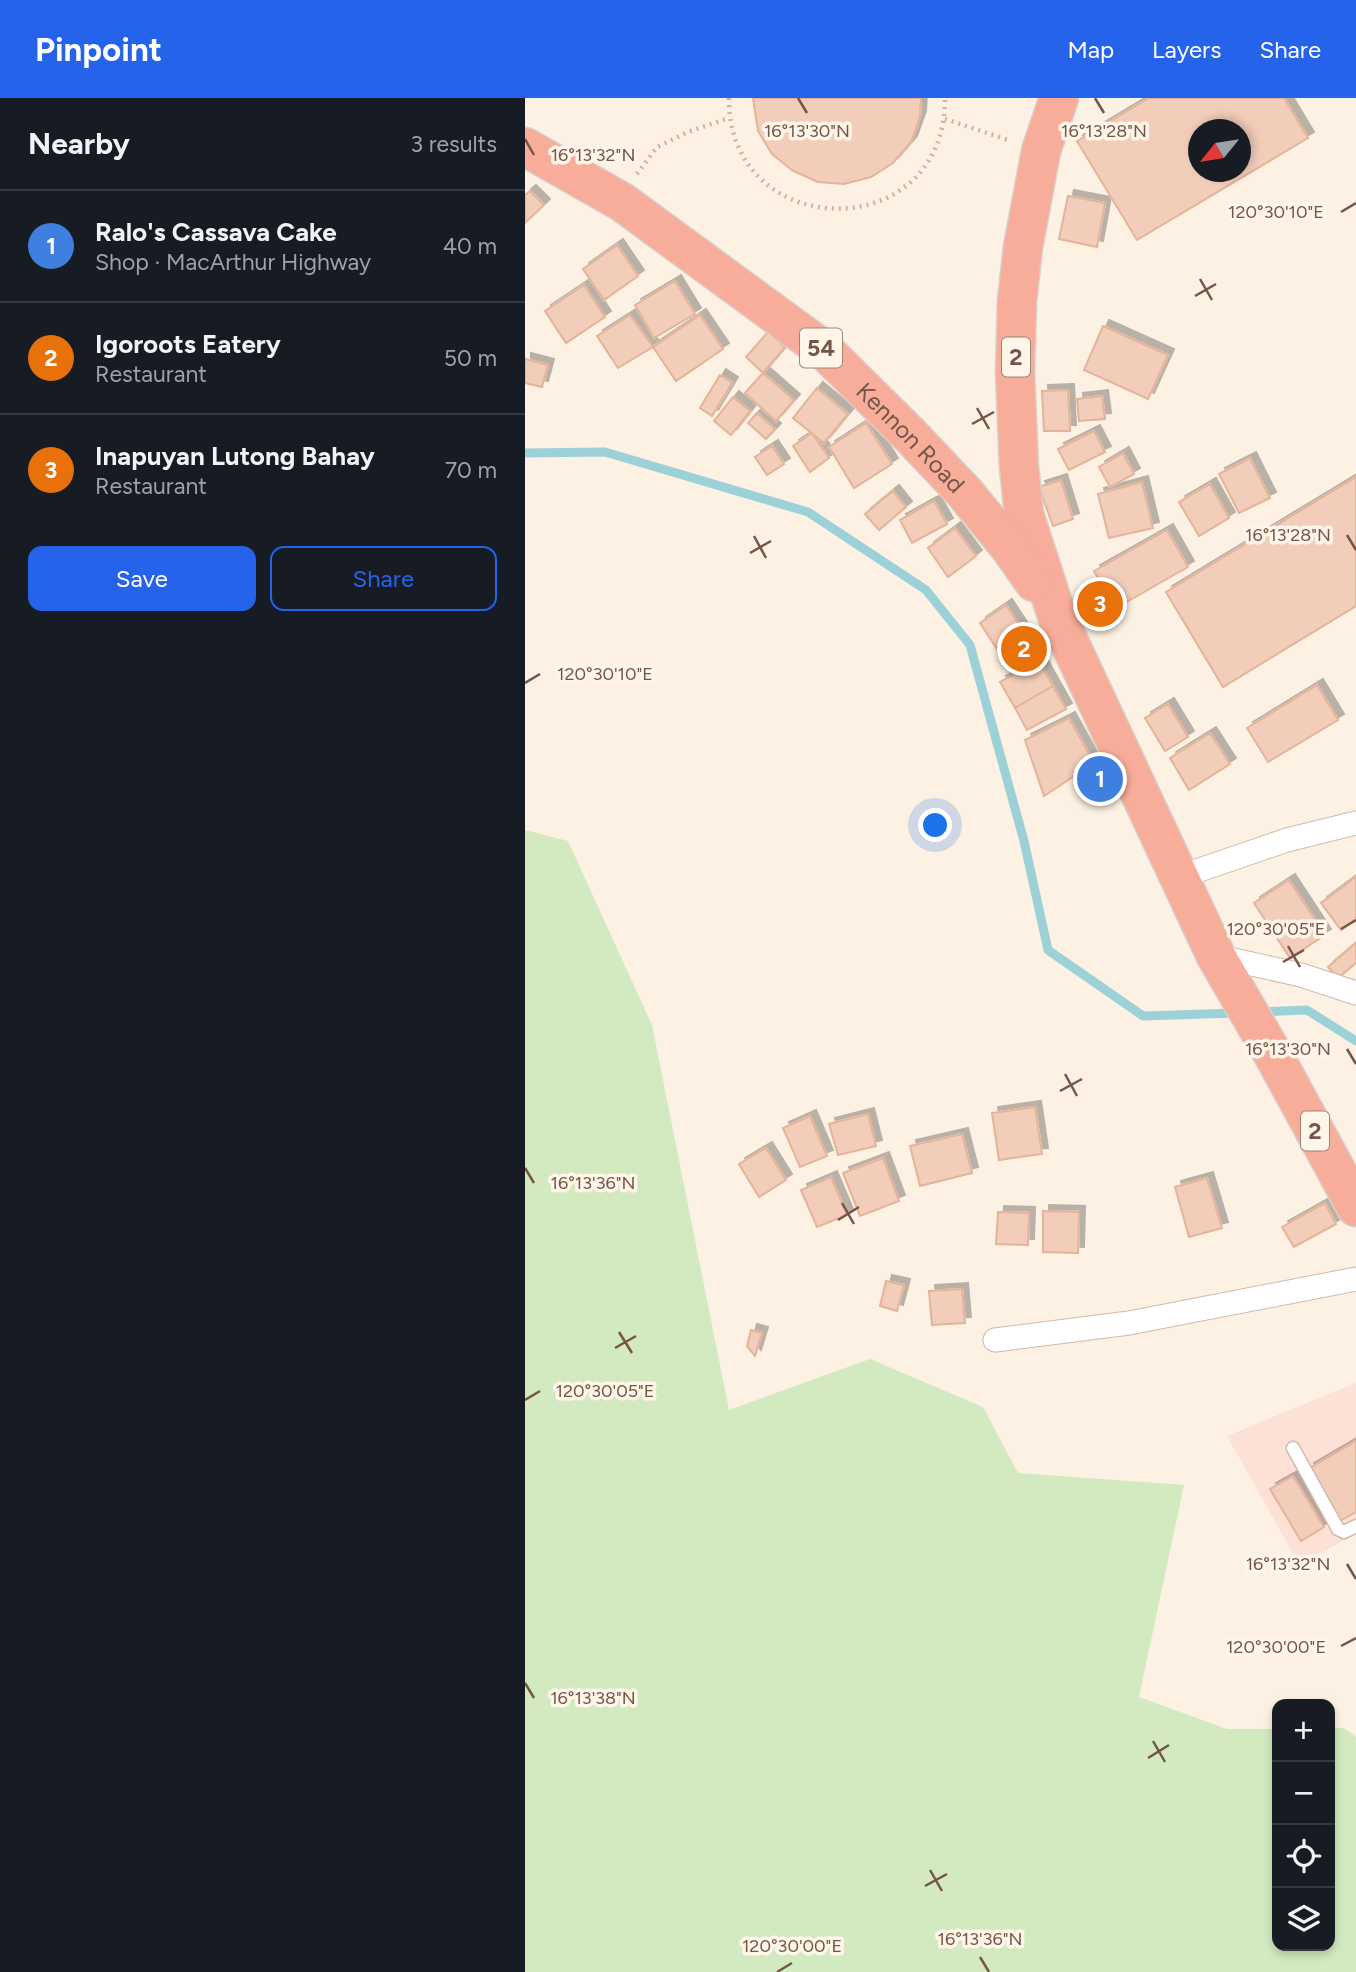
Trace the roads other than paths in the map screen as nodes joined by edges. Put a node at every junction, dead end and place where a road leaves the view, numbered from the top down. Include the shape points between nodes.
1 (1059, 98) edge
2 (525, 147) edge
3 (1056, 616) junction
4 (1356, 823) edge
5 (1179, 877) junction
6 (1223, 969) junction
7 (1356, 993) edge
8 (1356, 1207) edge
9 (1356, 1279) edge
10 (995, 1340) dead end
11 (1293, 1448) dead end
12 (1356, 1525) edge

1 - 3 highway, 2 via 1041,151 1023,247 1016,373 1024,514
2 - 3 highway, Kennon Road / 54 via 622,202 824,350 965,493 1011,549
3 - 5 highway, 2
4 - 5 street via 1287,840
5 - 6 highway, 2
6 - 7 street via 1301,975
6 - 8 highway, 2
9 - 10 street via 1129,1323
11 - 12 lane via 1338,1529 1345,1532

